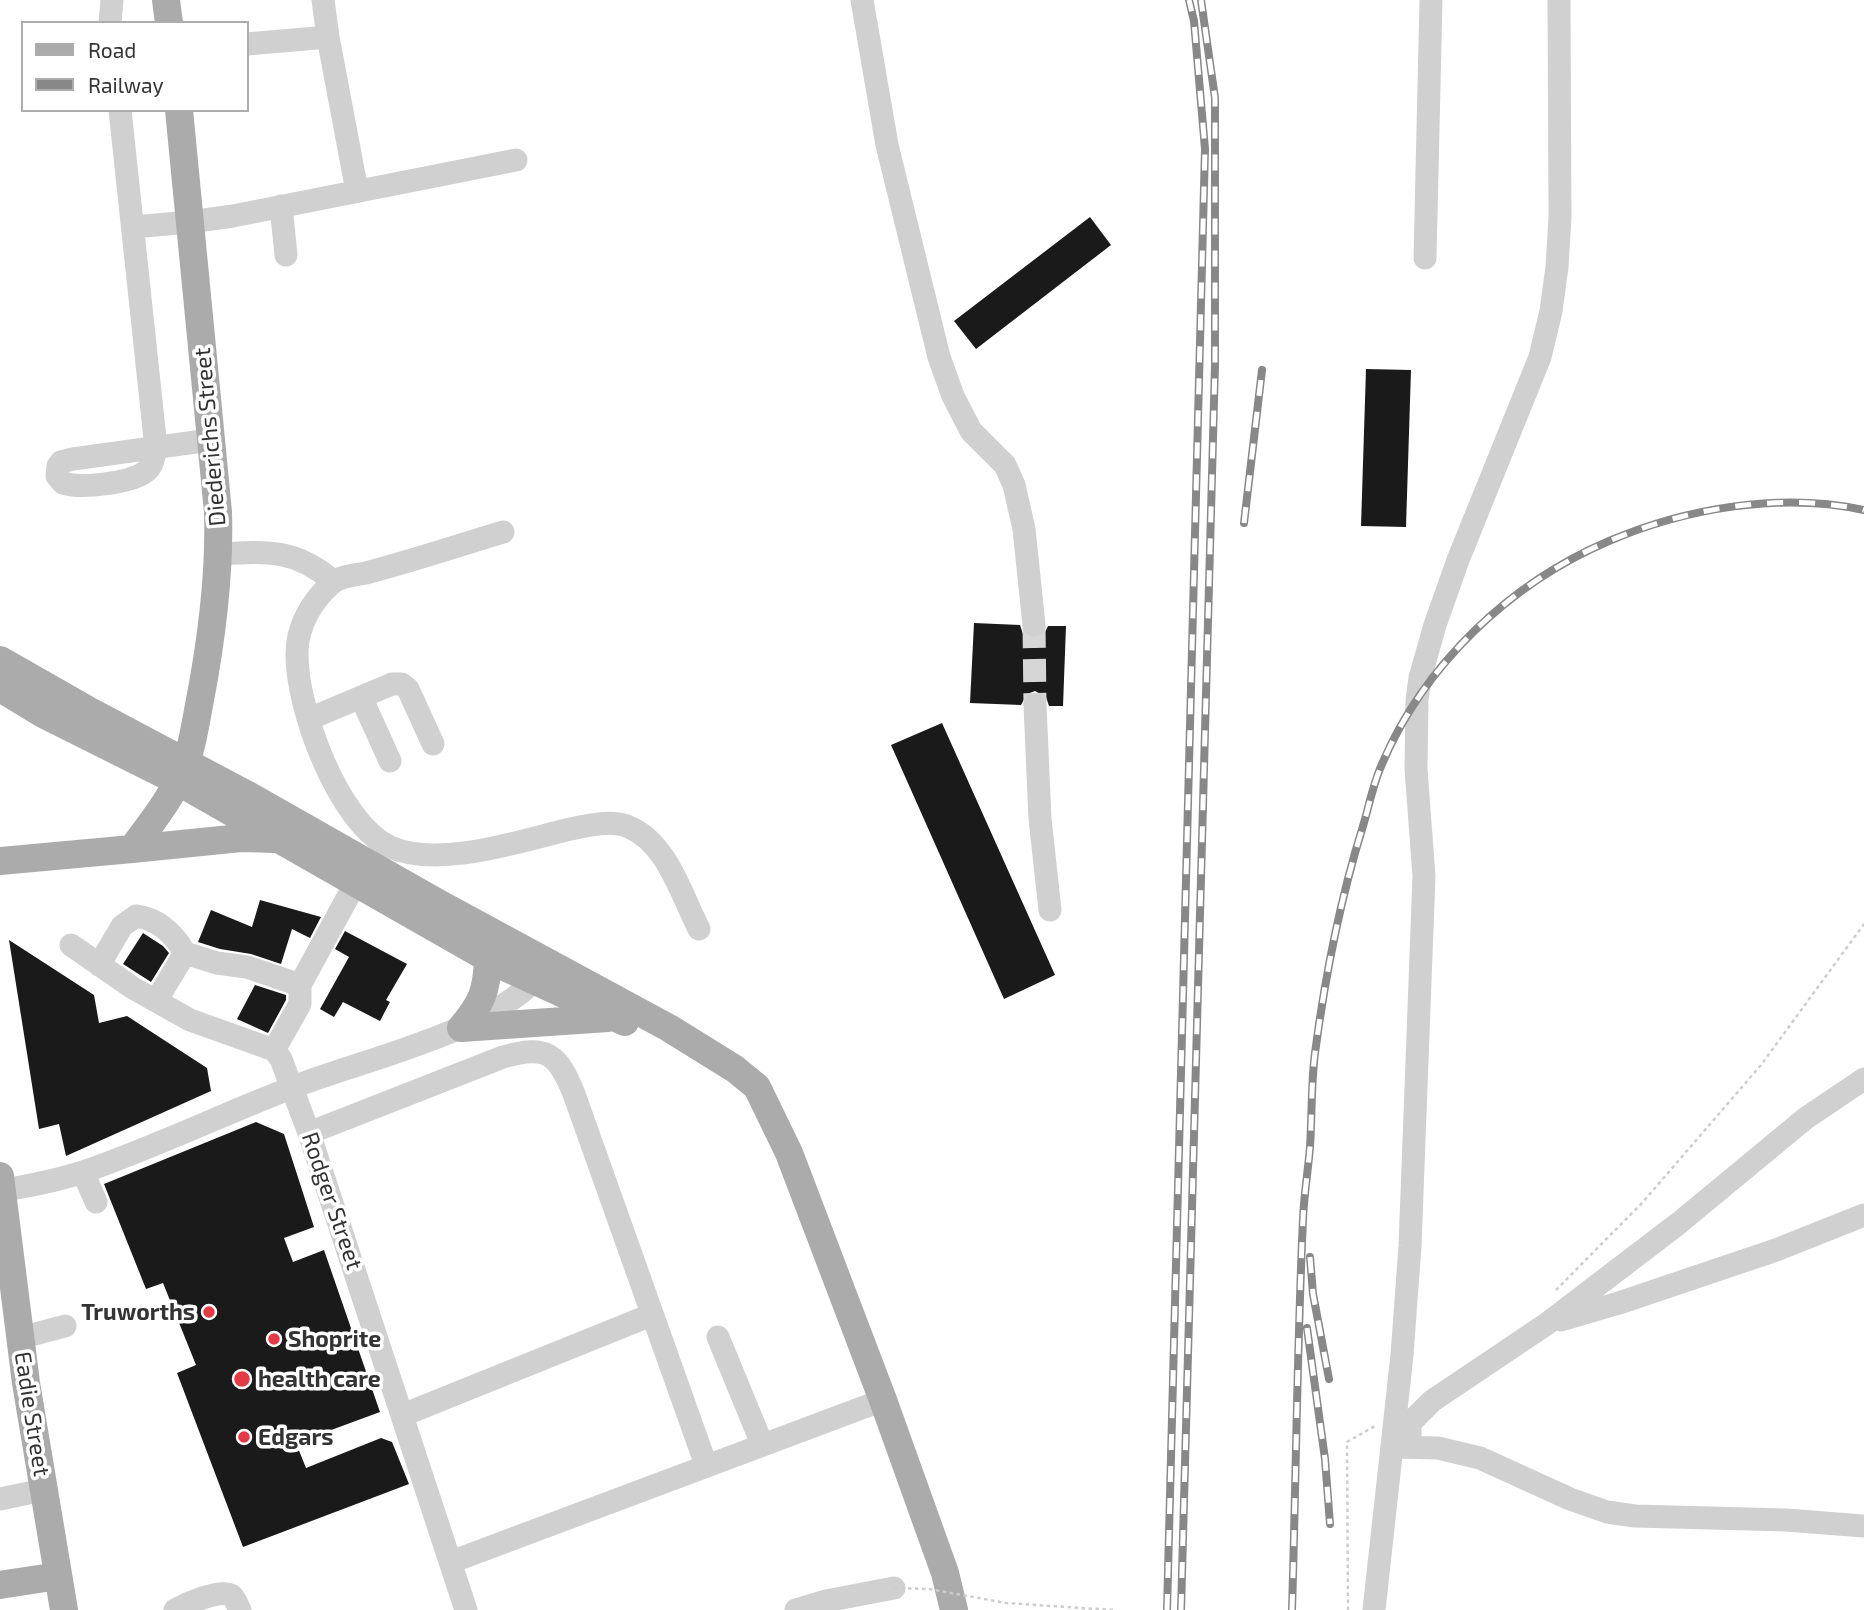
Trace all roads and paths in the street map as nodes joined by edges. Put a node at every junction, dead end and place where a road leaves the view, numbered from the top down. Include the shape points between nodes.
1 (112, 0) edge
2 (166, 0) edge
3 (323, 0) edge
4 (862, 0) edge
5 (1431, 0) edge
6 (1559, 0) edge
7 (110, 21) edge
8 (169, 21) edge
9 (328, 37) junction
10 (248, 44) edge
11 (120, 112) edge
12 (179, 112) edge
13 (516, 160) dead end
14 (357, 191) junction
15 (281, 206) junction
16 (190, 222) junction
17 (133, 227) junction
18 (286, 255) dead end
19 (1425, 258) dead end
20 (210, 440) junction
21 (503, 532) dead end
22 (219, 554) junction
23 (333, 581) junction
24 (1034, 625) tunnel mouth
25 (0, 660) edge
26 (0, 688) edge
27 (361, 697) junction
28 (1035, 705) tunnel mouth
29 (309, 719) junction
30 (433, 744) dead end
31 (390, 761) dead end
32 (181, 772) junction
33 (279, 839) junction
34 (132, 849) junction
35 (28, 858) junction
36 (0, 861) edge
37 (356, 882) junction
38 (0, 884) edge
39 (1050, 910) dead end
40 (1864, 924) edge
41 (699, 929) dead end
42 (71, 945) dead end
43 (185, 953) junction
44 (488, 958) junction
45 (99, 965) junction
46 (542, 972) junction
47 (300, 985) junction
48 (156, 1001) junction
49 (614, 1018) junction
50 (461, 1028) junction
51 (274, 1050) junction
52 (706, 1051) junction
53 (1864, 1079) edge
54 (293, 1087) junction
55 (309, 1133) junction
56 (83, 1172) junction
57 (1, 1186) edge
58 (96, 1202) dead end
59 (1864, 1215) edge
60 (1556, 1290) dead end
61 (651, 1315) junction
62 (1548, 1323) junction
63 (65, 1326) dead end
64 (20, 1338) junction
65 (718, 1338) dead end
66 (883, 1400) junction
67 (403, 1415) junction
68 (1381, 1422) dead end
69 (762, 1444) junction
70 (1401, 1447) junction
71 (706, 1465) junction
72 (44, 1490) junction
73 (0, 1499) edge
74 (1864, 1526) edge
75 (452, 1562) junction
76 (58, 1576) junction
77 (0, 1585) edge
78 (894, 1588) joint
79 (183, 1608) edge
80 (64, 1610) edge
81 (240, 1610) edge
82 (466, 1610) edge
83 (796, 1610) edge
84 (954, 1610) edge
85 (1113, 1610) edge
86 (1348, 1610) edge
87 (1374, 1610) edge

1 - 7 street
2 - 8 main road
3 - 9 street
4 - 24 street via 896,183 939,357 971,431 1005,465 1020,504
5 - 19 street
6 - 70 street via 1560,216 1551,311 1540,357 1435,625 1417,700 1423,939
9 - 10 street
9 - 14 street
11 - 17 street
12 - 16 main road, Diederichs Street
13 - 14 street
14 - 15 street
15 - 16 street
15 - 18 street
16 - 17 street
16 - 20 main road, Diederichs Street
17 - 20 street via 156,448
20 - 22 main road, Diederichs Street
21 - 23 street
22 - 23 street via 255,552 299,558
22 - 32 main road, Diederichs Street via 205,676
23 - 29 street via 301,627 297,652 300,687
25 - 32 main road
26 - 32 main road via 43,714
27 - 29 street
27 - 30 street via 402,684
27 - 31 street
28 - 39 street
29 - 41 street via 340,798 361,825 389,846 418,855 464,852 593,824 625,825 646,835 662,855
32 - 33 main road
32 - 34 main road via 169,798
32 - 46 main road
33 - 34 main road via 241,838
33 - 37 main road
34 - 35 main road
35 - 36 main road
35 - 38 main road
37 - 44 main road
37 - 47 street
40 - 60 path via 1760,1065 1642,1203
42 - 45 street
43 - 45 street via 175,935 136,916 122,926
43 - 47 street
43 - 48 street
44 - 46 main road
44 - 50 main road via 482,999
45 - 48 street
46 - 49 main road
46 - 50 street via 492,1012
46 - 52 main road via 669,1028
47 - 51 street via 300,1004
48 - 51 street via 190,1020
49 - 50 main road
49 - 52 main road
50 - 54 street
51 - 54 street, Rodger Street
52 - 66 main road via 757,1087 769,1108
53 - 62 street via 1806,1118
54 - 55 street, Rodger Street
54 - 56 street
55 - 61 street via 503,1057 522,1051 552,1056 574,1094
55 - 67 street, Rodger Street
56 - 57 street
56 - 58 street
57 - 64 main road, Eadie Street
59 - 62 street via 1729,1267
61 - 67 street
61 - 71 street
62 - 70 street via 1432,1401 1410,1423
63 - 64 street
64 - 72 main road, Eadie Street
65 - 69 street
66 - 69 street
66 - 84 main road
67 - 75 street, Rodger Street
68 - 86 path via 1347,1442
69 - 71 street
70 - 74 street via 1438,1448 1480,1458 1607,1512
70 - 87 street
71 - 75 street
72 - 73 street
72 - 76 main road, Eadie Street
75 - 82 street, Rodger Street
76 - 77 main road
76 - 80 main road, Eadie Street
78 - 83 street
78 - 85 path, bridge via 929,1589 1006,1603
79 - 81 street via 225,1594 236,1600

